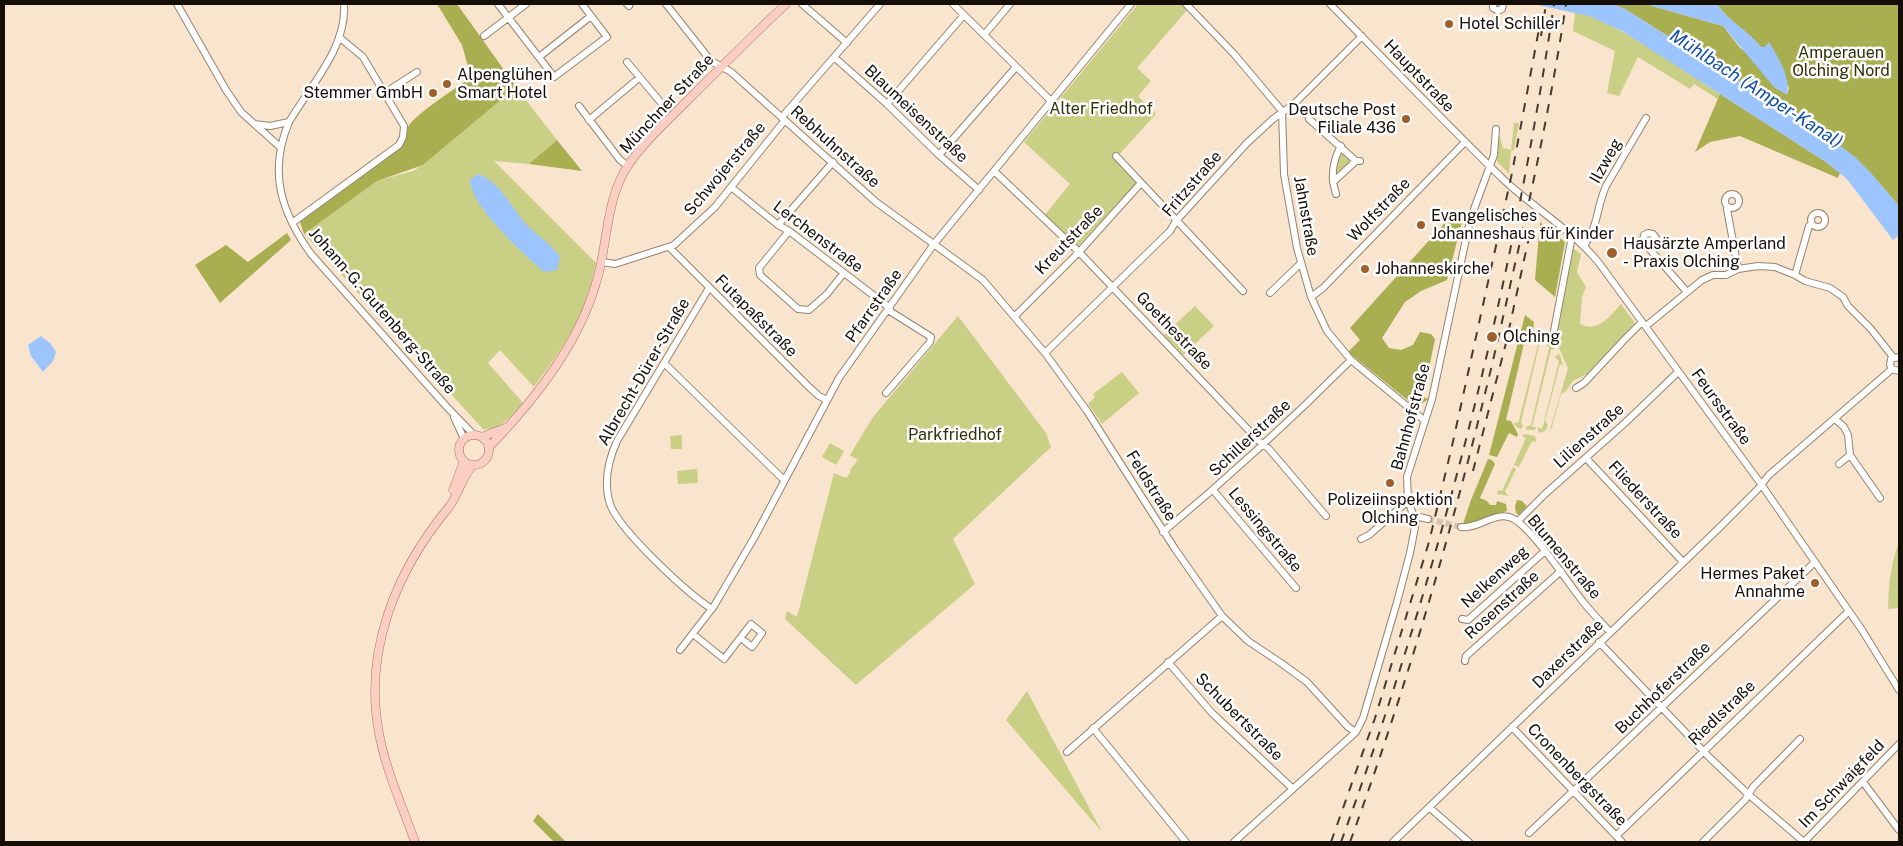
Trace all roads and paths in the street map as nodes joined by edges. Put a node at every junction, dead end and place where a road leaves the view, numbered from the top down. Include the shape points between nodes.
1 (177, 4) edge
2 (344, 4) edge
3 (498, 4) edge
4 (526, 4) edge
5 (582, 4) edge
6 (666, 4) edge
7 (786, 4) edge
8 (802, 4) edge
9 (880, 4) edge
10 (953, 4) edge
11 (1010, 4) edge
12 (1131, 4) edge
13 (1186, 4) edge
14 (1330, 4) edge
15 (1493, 4) edge
16 (1503, 4) edge
17 (964, 15) junction
18 (591, 16) junction
19 (508, 19) junction
20 (984, 35) junction
21 (484, 36) dead end
22 (1362, 36) junction
23 (339, 37) junction
24 (847, 43) junction
25 (834, 57) junction
26 (539, 58) junction
27 (627, 62) dead end
28 (720, 67) junction
29 (1016, 67) junction
30 (418, 72) dead end
31 (640, 78) junction
32 (386, 92) junction
33 (1051, 101) junction
34 (887, 104) junction
35 (578, 106) dead end
36 (667, 110) dead end
37 (1282, 112) junction
38 (784, 118) junction
39 (1646, 118) dead end
40 (1309, 119) tunnel mouth
41 (590, 120) junction
42 (289, 122) junction
43 (254, 124) junction
44 (1496, 129) dead end
45 (1465, 142) junction
46 (1341, 146) junction
47 (280, 147) junction
48 (939, 155) junction
49 (1116, 156) dead end
50 (833, 162) junction
51 (628, 166) junction
52 (1490, 166) junction
53 (994, 171) junction
54 (1333, 182) junction
55 (1141, 183) junction
56 (731, 187) junction
57 (979, 190) junction
58 (1336, 194) dead end
59 (1728, 207) dead end
60 (1176, 221) junction
61 (292, 223) junction
62 (1812, 224) dead end
63 (778, 225) junction
64 (789, 231) junction
65 (1572, 236) junction
66 (934, 244) junction
67 (1646, 245) dead end
68 (1584, 246) junction
69 (669, 247) junction
70 (1078, 252) junction
71 (602, 262) junction
72 (1301, 263) junction
73 (1738, 269) junction
74 (844, 274) junction
75 (1795, 275) junction
76 (1113, 287) junction
77 (708, 288) junction
78 (1243, 291) dead end
79 (1687, 292) junction
80 (1270, 293) dead end
81 (1311, 296) junction
82 (889, 309) junction
83 (1015, 316) junction
84 (1642, 326) junction
85 (1554, 336) dead end
86 (1045, 353) junction
87 (1896, 357) edge
88 (1351, 360) junction
89 (664, 364) junction
90 (1892, 369) junction
91 (1899, 370) edge
92 (1678, 372) junction
93 (1576, 388) dead end
94 (886, 393) dead end
95 (827, 400) junction
96 (452, 413) junction
97 (1835, 419) junction
98 (1425, 421) junction
99 (509, 426) junction
100 (478, 436) junction
101 (464, 439) junction
102 (1264, 444) junction
103 (489, 446) junction
104 (1850, 455) junction
105 (1586, 458) junction
106 (464, 461) junction
107 (1839, 464) dead end
108 (474, 465) junction
109 (784, 480) junction
110 (1761, 484) junction
111 (1214, 490) junction
112 (1880, 498) dead end
113 (1408, 501) junction
114 (444, 513) junction
115 (1326, 516) dead end
116 (1415, 516) junction
117 (1428, 519) tunnel mouth
118 (1518, 521) junction
119 (1461, 527) tunnel mouth
120 (1163, 532) junction
121 (1361, 539) dead end
122 (1545, 551) junction
123 (1683, 562) junction
124 (1815, 562) junction
125 (1561, 571) junction
126 (1296, 588) dead end
127 (712, 608) junction
128 (1849, 611) junction
129 (1222, 616) junction
130 (1462, 619) dead end
131 (1610, 632) junction
132 (693, 634) junction
133 (741, 638) dead end
134 (1599, 642) junction
135 (680, 650) dead end
136 (1465, 661) dead end
137 (1168, 662) junction
138 (1899, 690) edge
139 (1661, 708) junction
140 (1092, 728) junction
141 (1512, 728) junction
142 (1356, 732) junction
143 (1800, 739) dead end
144 (1899, 744) edge
145 (1703, 751) junction
146 (1067, 752) dead end
147 (1863, 782) junction
148 (1293, 789) junction
149 (1574, 792) junction
150 (1748, 794) junction
151 (1430, 808) junction
152 (1899, 830) edge
153 (1529, 833) dead end
154 (1616, 836) junction
155 (415, 842) edge
156 (1186, 842) edge
157 (1234, 842) edge
158 (1393, 842) edge
159 (1469, 842) edge
160 (1622, 842) edge
161 (1703, 842) edge
162 (1804, 842) edge

1 - 43 street via 230,96
2 - 23 street, Johann-G.-Gutenberg-Straße
3 - 19 street
4 - 19 street
5 - 18 street
6 - 28 street, Rebhuhnstraße via 711,61
7 - 28 main road, Münchner Straße
8 - 24 street
9 - 24 street, Schwojerstraße
10 - 17 street
11 - 20 street
12 - 33 street, Pfarrstraße
13 - 37 street via 1234,54
14 - 22 street, Hauptstraße
15 - 16 street via 1493,8 1499,11
17 - 20 street
17 - 34 street
18 - 26 street
18 - 26 street via 607,37 554,77
19 - 21 street
19 - 26 street
20 - 29 street
22 - 37 street, Fritzstraße via 1296,106
22 - 45 street, Hauptstraße
23 - 32 street via 364,57
23 - 42 street, Johann-G.-Gutenberg-Straße
24 - 25 street, Schwojerstraße
25 - 34 street, Blaumeisenstraße
25 - 38 street, Schwojerstraße
27 - 31 street
28 - 38 street, Rebhuhnstraße via 731,72
28 - 51 main road, Münchner Straße
29 - 33 street
29 - 48 street
30 - 32 street
31 - 36 street
31 - 41 street
32 - 61 street via 404,126 404,137 399,144
33 - 53 street, Pfarrstraße
34 - 48 street, Blaumeisenstraße
35 - 41 street
37 - 60 street, Fritzstraße via 1247,143
37 - 72 street, Jahnstraße via 1284,174
38 - 50 street, Rebhuhnstraße
38 - 56 street, Schwojerstraße
39 - 68 street, Ilzweg via 1606,186 1592,235
40 - 46 street
41 - 51 street
42 - 43 street via 270,126
42 - 47 street, Johann-G.-Gutenberg-Straße
43 - 47 street
44 - 52 street, Bahnhofstraße
45 - 52 street, Hauptstraße
45 - 81 street, Wolfstraße via 1323,288
46 - 54 street via 1333,164
46 - 54 street via 1358,161
47 - 61 street, Johann-G.-Gutenberg-Straße via 278,177
48 - 57 street, Blaumeisenstraße
49 - 55 street
50 - 63 street
50 - 66 street, Rebhuhnstraße via 876,202
51 - 71 main road, Münchner Straße via 611,203
52 - 65 street, Feursstraße
52 - 98 street, Bahnhofstraße via 1470,220
53 - 57 street, Pfarrstraße
53 - 70 street, Goethestraße
54 - 58 street
55 - 60 street
55 - 70 street, Kreutstraße
56 - 63 street, Lerchenstraße
56 - 69 street, Schwojerstraße via 698,224
57 - 66 street, Pfarrstraße
59 - 73 street
60 - 76 street, Fritzstraße via 1170,232
60 - 78 street
61 - 96 street, Johann-G.-Gutenberg-Straße via 311,254
62 - 75 street
63 - 64 street, Lerchenstraße
64 - 74 street, Lerchenstraße
64 - 74 street via 759,268 760,275 798,310 809,310
65 - 68 street, Feursstraße
65 - 85 street
66 - 82 street, Pfarrstraße
66 - 83 street, Feldstraße via 983,280
67 - 79 street
68 - 84 street, Feursstraße via 1599,262
69 - 71 street, Schwojerstraße via 615,264
69 - 77 street, Futapaßstraße
70 - 76 street, Goethestraße
70 - 83 street, Kreutstraße
71 - 99 main road, Münchner Straße via 588,309 572,342
72 - 80 street
72 - 81 street, Jahnstraße
73 - 75 street via 1775,267
73 - 79 street via 1713,275
74 - 82 street, Lerchenstraße
75 - 87 street via 1830,288 1843,297
76 - 86 street, Fritzstraße
76 - 102 street, Goethestraße
77 - 89 street, Albrecht-Dürer-Straße
77 - 95 street, Futapaßstraße via 809,388
79 - 84 street
81 - 88 street, Jahnstraße via 1327,331
82 - 94 street, Lerchenstraße via 931,337
82 - 95 street, Pfarrstraße
83 - 86 street, Feldstraße
84 - 92 street, Feursstraße
84 - 93 street
86 - 120 street, Feldstraße via 1087,411
87 - 90 street via 1890,362
88 - 98 street, Jahnstraße
88 - 102 street, Schillerstraße
89 - 109 street
89 - 127 street, Albrecht-Dürer-Straße via 613,449 607,467 608,496 621,524 692,594
90 - 91 street
90 - 97 street, Daxerstraße
92 - 105 street, Lilienstraße
92 - 110 street, Feursstraße
95 - 109 street, Pfarrstraße
96 - 100 street, Johann-G.-Gutenberg-Straße
96 - 101 street, Johann-G.-Gutenberg-Straße
97 - 104 street via 1848,435
97 - 110 street, Daxerstraße
98 - 113 street, Bahnhofstraße via 1407,477
99 - 100 main road
99 - 103 main road, Münchner Straße
100 - 101 main road
100 - 103 main road
101 - 106 main road via 460,446
102 - 111 street, Schillerstraße
102 - 115 street, Goethestraße
103 - 108 main road via 485,461
104 - 107 street
104 - 112 street
105 - 118 street, Lilienstraße
105 - 123 street, Fliederstraße
106 - 108 main road
106 - 114 main road
108 - 114 main road
109 - 127 street, Pfarrstraße
110 - 123 street, Daxerstraße
110 - 124 street, Feursstraße
111 - 120 street, Schillerstraße
111 - 126 street, Lessingstraße
113 - 116 street, Bahnhofstraße
113 - 121 street
114 - 155 main road via 407,568 394,594 380,640 375,671 380,739
116 - 117 street
116 - 142 street via 1398,602
118 - 119 street, Blumenstraße via 1503,516 1474,527
118 - 122 street, Blumenstraße
120 - 129 street, Feldstraße
122 - 125 street, Blumenstraße
122 - 130 street, Nelkenweg via 1468,620
123 - 131 street, Daxerstraße
124 - 128 street, Feursstraße
124 - 139 street, Buchhoferstraße
125 - 131 street, Blumenstraße
125 - 136 street, Rosenstraße via 1466,656
127 - 132 street, Pfarrstraße
128 - 138 street, Feursstraße
128 - 145 street, Riedlstraße
129 - 137 street
129 - 142 street, Feldstraße via 1248,641 1307,682 1348,728
131 - 134 street, Daxerstraße
132 - 133 street via 724,659
132 - 135 street, Pfarrstraße
134 - 139 street
134 - 141 street, Daxerstraße
137 - 140 street
137 - 148 street, Schubertstraße via 1212,714
139 - 145 street
139 - 149 street, Buchhoferstraße
140 - 146 street
140 - 156 street
141 - 149 street, Cronenbergstraße
141 - 151 street, Daxerstraße
142 - 148 street
143 - 150 street
144 - 147 street, Im Schwaigfeld
145 - 150 street
145 - 154 street, Riedlstraße
147 - 152 street
147 - 162 street, Im Schwaigfeld
148 - 157 street
149 - 153 street, Buchhoferstraße
149 - 154 street, Cronenbergstraße
150 - 161 street
150 - 162 street
151 - 158 street, Daxerstraße
151 - 159 street
154 - 160 street, Cronenbergstraße

